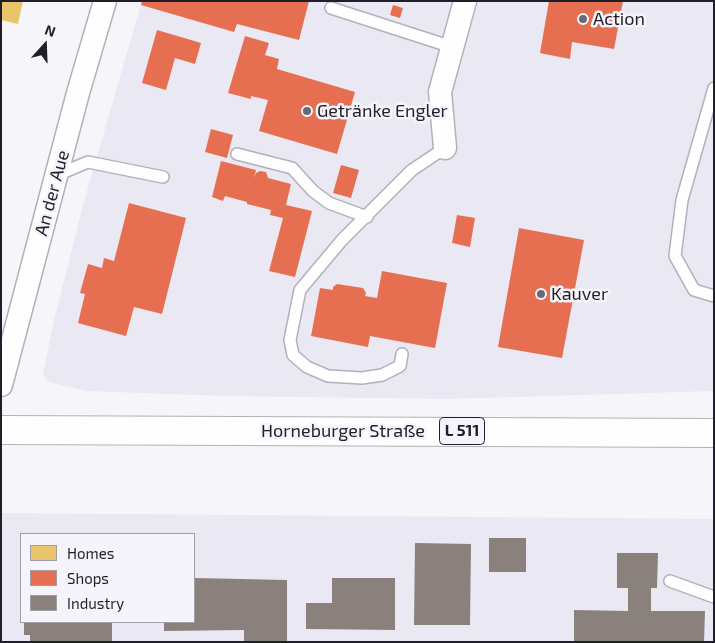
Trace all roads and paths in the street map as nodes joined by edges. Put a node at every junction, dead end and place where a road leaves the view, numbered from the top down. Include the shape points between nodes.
1 (105, 1) edge
2 (465, 1) edge
3 (331, 8) dead end
4 (452, 47) junction
5 (714, 88) edge
6 (445, 148) joint
7 (237, 154) dead end
8 (57, 175) junction
9 (163, 178) dead end
10 (367, 217) junction
11 (714, 296) edge
12 (402, 354) dead end
13 (1, 385) edge
14 (1, 430) edge
15 (714, 433) edge
16 (670, 582) dead end
17 (714, 597) edge

1 - 8 street, An der Aue
2 - 4 street
3 - 4 lane
4 - 6 street via 440,92
5 - 11 lane via 682,200 675,256 694,290
6 - 10 lane via 412,170
7 - 10 lane via 292,168 312,191 329,203
8 - 9 lane via 88,162
8 - 13 street, An der Aue
10 - 12 lane via 342,240 300,290 290,340 293,355 307,367 328,376 362,378 382,375 400,366
14 - 15 main road, Horneburger Straße / L 511
16 - 17 lane

